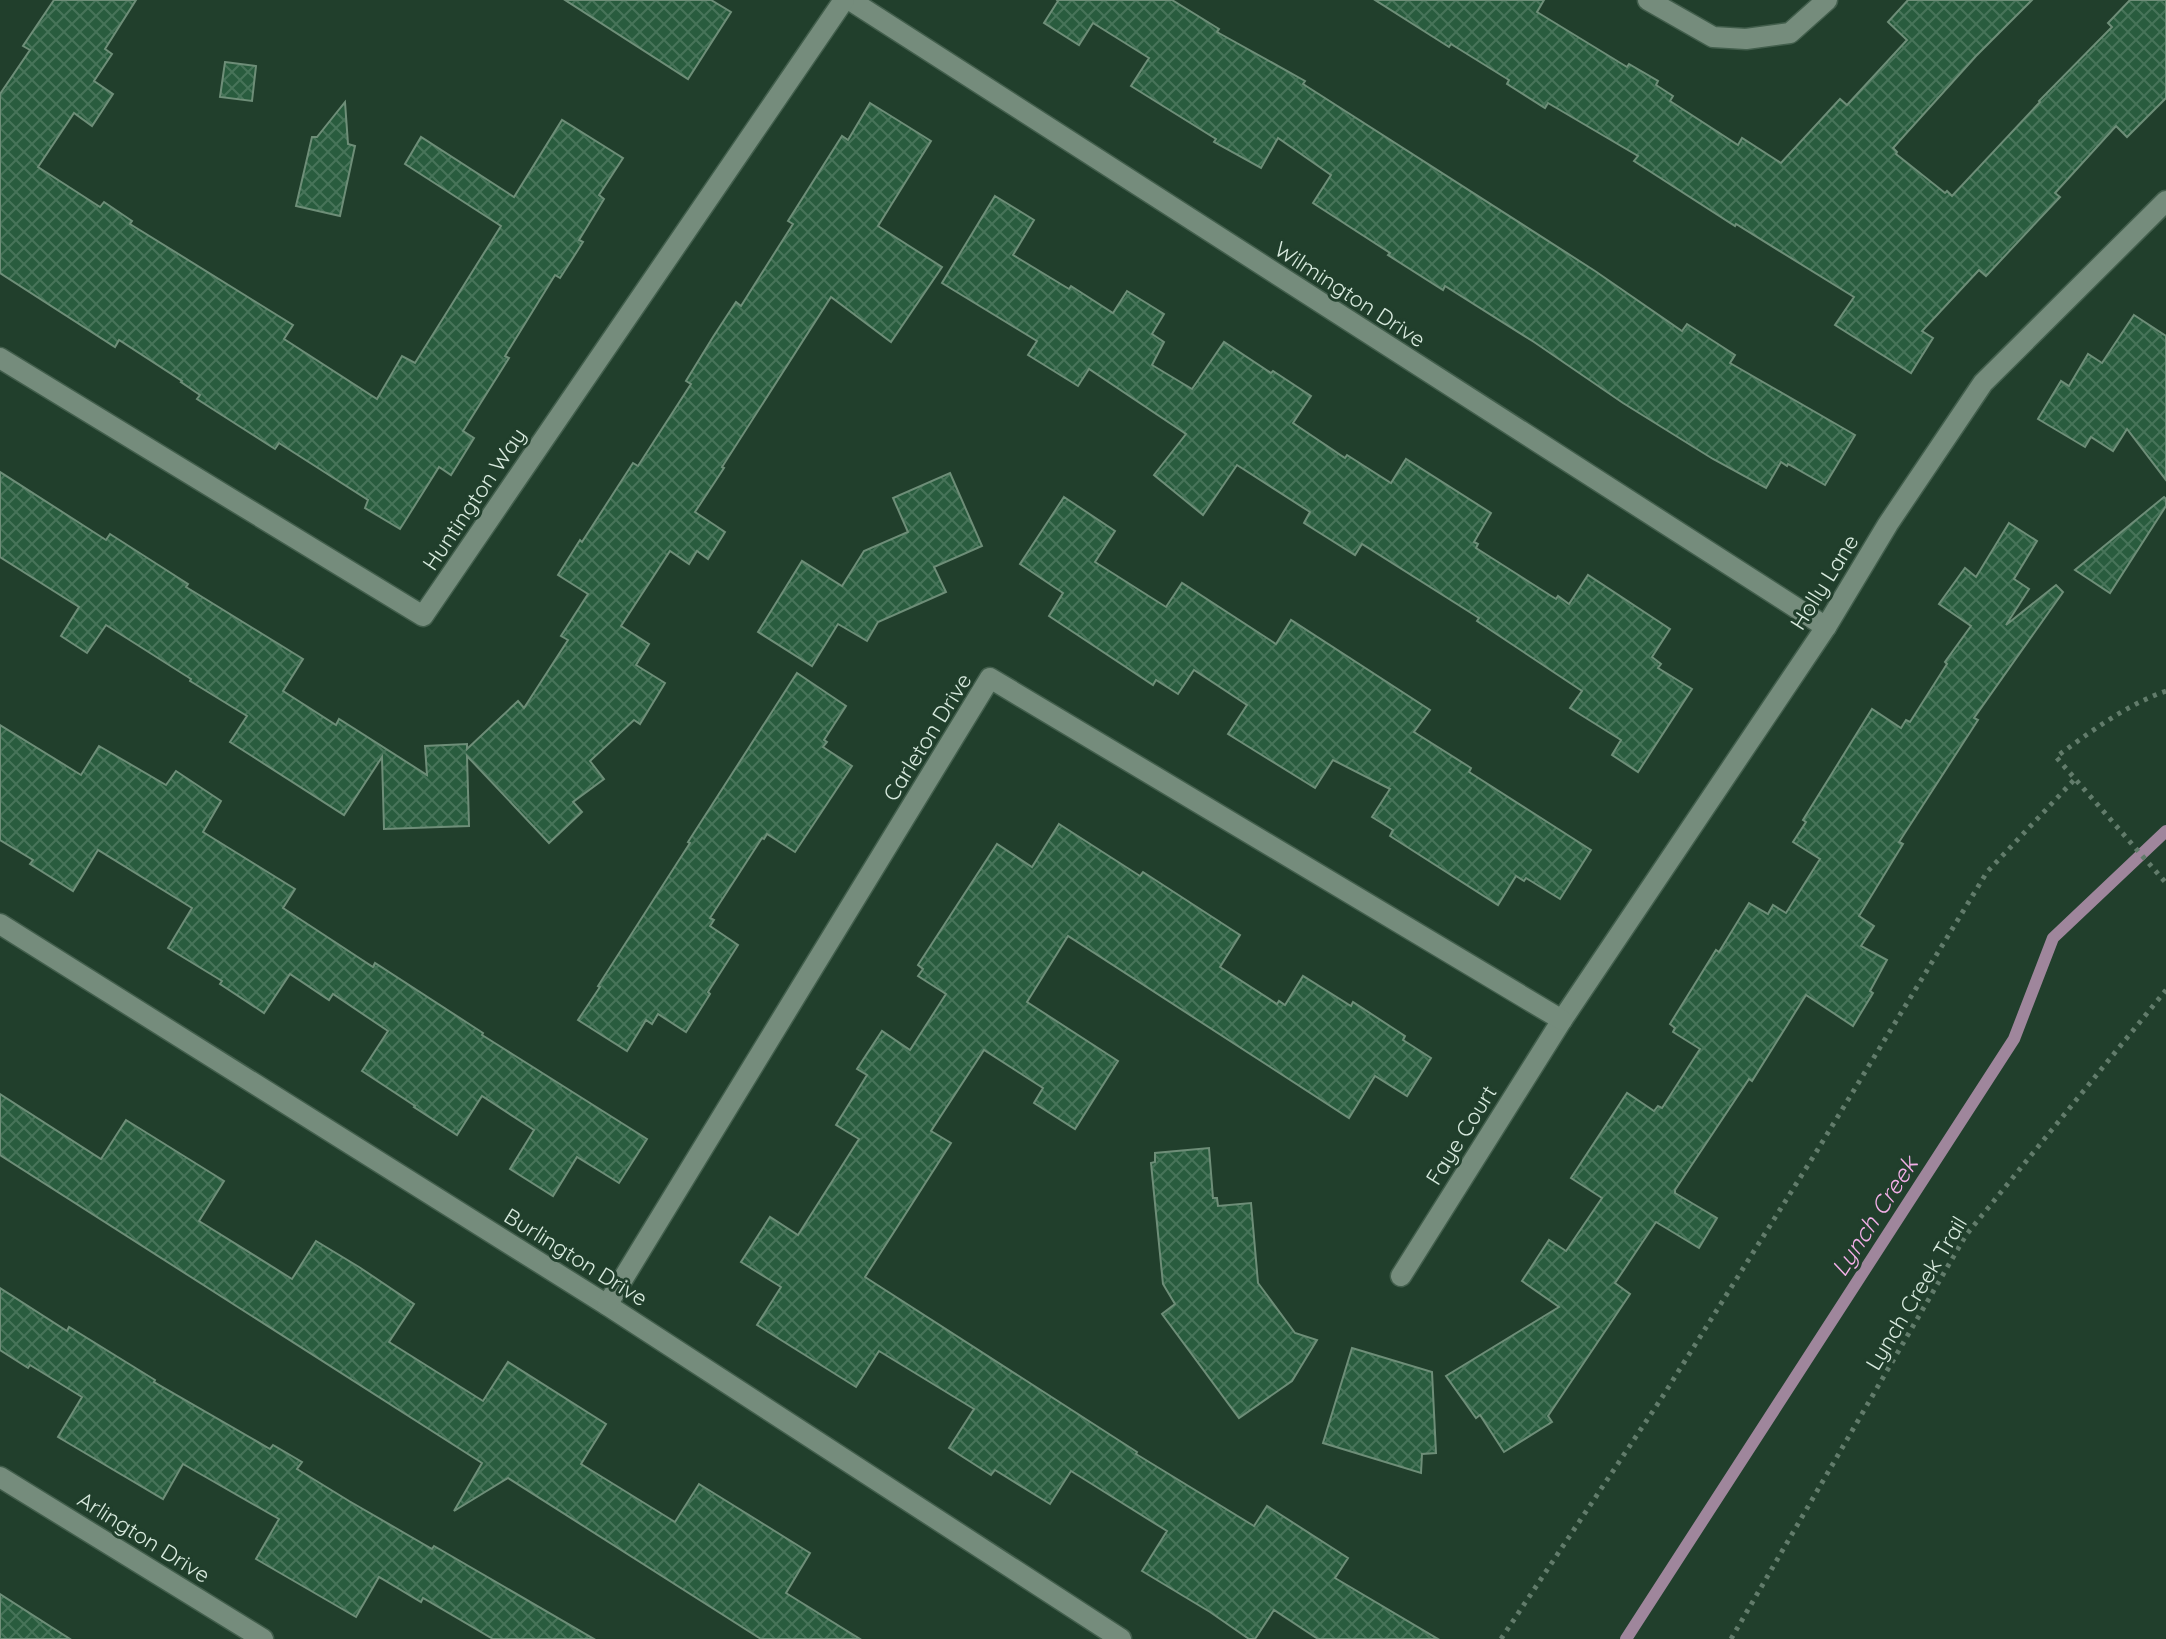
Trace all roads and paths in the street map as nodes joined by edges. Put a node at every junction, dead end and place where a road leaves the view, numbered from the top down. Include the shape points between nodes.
1 (847, 0) edge
2 (1648, 0) edge
3 (1827, 0) edge
4 (2166, 201) edge
5 (0, 358) edge
6 (1826, 627) junction
7 (2166, 691) edge
8 (2075, 779) junction
9 (2166, 883) edge
10 (0, 924) edge
11 (2166, 990) edge
12 (1562, 1020) junction
13 (1401, 1276) dead end
14 (607, 1305) junction
15 (0, 1477) edge
16 (263, 1639) edge
17 (1121, 1639) edge
18 (1501, 1639) edge
19 (1731, 1639) edge

1 - 5 street, Huntington Way via 423,616
1 - 6 street, Wilmington Drive
2 - 3 street via 1713,37 1746,39 1790,33
4 - 6 street, Holly Lane via 1983,383
6 - 12 street, Holly Lane
7 - 8 path via 2146,698 2056,757
8 - 9 path
8 - 18 path via 1987,872 1661,1399
10 - 14 street, Burlington Drive
11 - 19 path, Lynch Creek Trail via 1966,1235
12 - 13 street, Faye Court
12 - 14 street, Carleton Drive via 990,678
14 - 17 street, Burlington Drive
15 - 16 street, Arlington Drive

